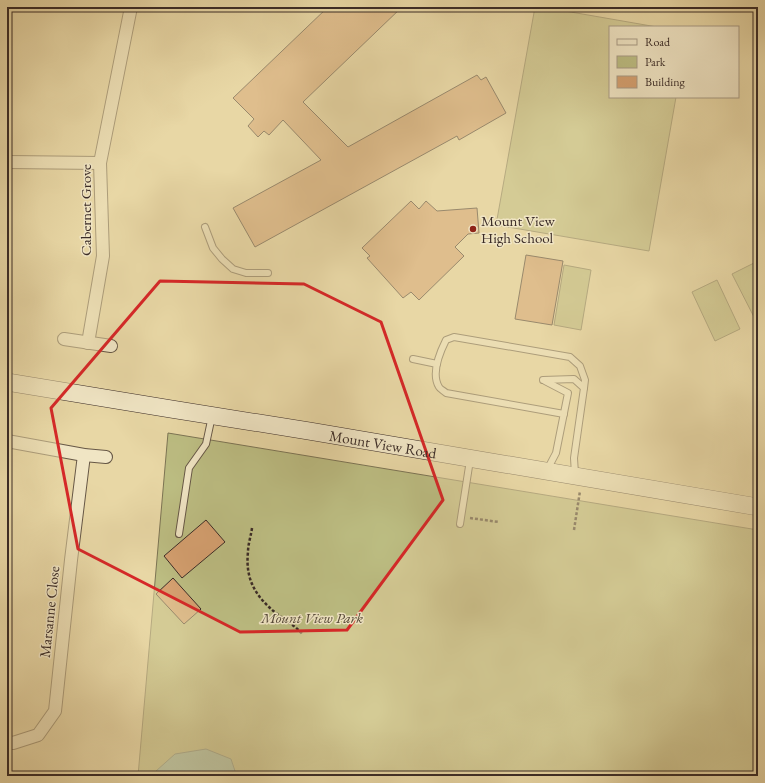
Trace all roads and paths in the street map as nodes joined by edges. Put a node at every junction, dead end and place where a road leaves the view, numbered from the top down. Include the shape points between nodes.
1 (131, 7) edge
2 (7, 162) edge
3 (100, 163) junction
4 (205, 227) dead end
5 (268, 273) dead end
6 (64, 339) dead end
7 (88, 342) junction
8 (111, 346) dead end
9 (413, 359) dead end
10 (437, 364) junction
11 (7, 382) edge
12 (584, 388) junction
13 (564, 414) junction
14 (212, 416) junction
15 (7, 441) edge
16 (84, 455) junction
17 (106, 457) dead end
18 (471, 459) junction
19 (546, 471) junction
20 (579, 476) junction
21 (758, 507) edge
22 (461, 517) junction
23 (499, 522) dead end
24 (460, 524) dead end
25 (252, 528) dead end
26 (574, 530) dead end
27 (179, 534) dead end
28 (303, 635) dead end
29 (7, 742) edge

1 - 3 street, Cabernet Grove
2 - 3 street
3 - 7 street, Cabernet Grove via 103,256
4 - 5 lane via 213,248 233,269 246,273
6 - 7 street
7 - 8 street
9 - 10 lane
10 - 12 lane via 446,340 454,337 570,357 580,366 585,380
10 - 13 lane via 435,378 439,388 446,393
11 - 14 main road, Mount View Road
12 - 13 lane via 574,379 544,380 568,393
12 - 20 lane via 574,458
13 - 19 lane via 556,453
14 - 18 main road, Mount View Road
14 - 27 lane via 206,444 188,468
15 - 16 street
16 - 17 street
16 - 29 street, Marsanne Close via 55,711 38,735 13,743
18 - 19 main road, Mount View Road
18 - 22 lane
19 - 20 main road, Mount View Road
20 - 21 main road, Mount View Road
20 - 26 path
22 - 23 path
22 - 24 lane
25 - 28 path via 248,552 252,586 263,602 299,629

